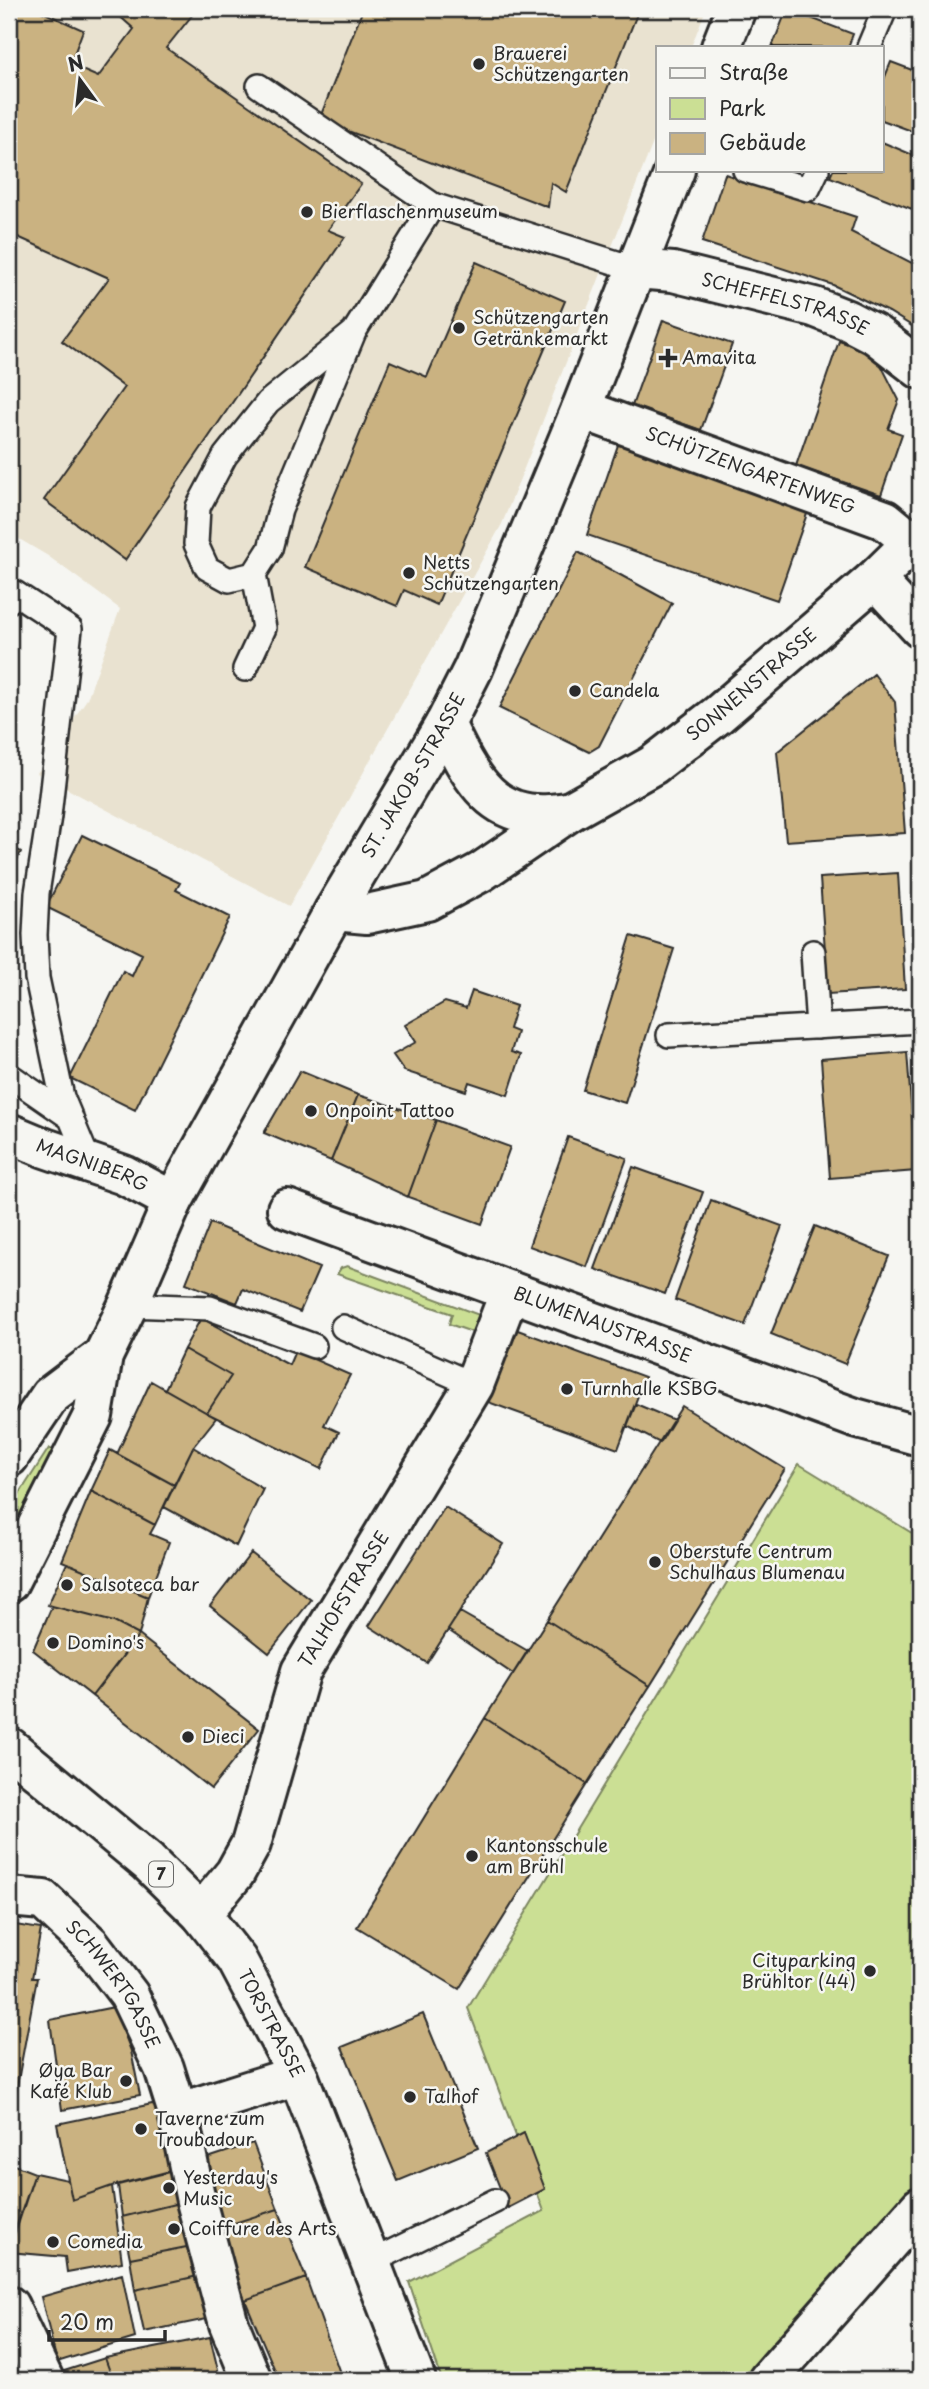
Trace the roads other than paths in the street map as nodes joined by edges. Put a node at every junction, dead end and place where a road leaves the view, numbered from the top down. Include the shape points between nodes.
1 (736, 9) edge
2 (886, 9) edge
3 (721, 46) edge
4 (869, 46) edge
5 (259, 86) dead end
6 (674, 172) edge
7 (752, 172) edge
8 (816, 172) edge
9 (433, 205) junction
10 (636, 269) junction
11 (354, 332) junction
12 (920, 369) edge
13 (581, 410) junction
14 (916, 539) edge
15 (254, 574) junction
16 (875, 579) junction
17 (9, 601) edge
18 (920, 628) edge
19 (245, 669) dead end
20 (445, 724) junction
21 (569, 812) junction
22 (334, 911) junction
23 (813, 952) dead end
24 (920, 1021) edge
25 (818, 1027) junction
26 (669, 1035) dead end
27 (9, 1075) edge
28 (73, 1120) junction
29 (9, 1132) edge
30 (89, 1162) junction
31 (173, 1201) junction
32 (287, 1209) dead end
33 (510, 1291) junction
34 (128, 1305) junction
35 (343, 1327) dead end
36 (314, 1346) dead end
37 (103, 1356) junction
38 (474, 1385) junction
39 (920, 1436) edge
40 (9, 1457) edge
41 (9, 1582) edge
42 (9, 1747) edge
43 (9, 1897) edge
44 (201, 1914) junction
45 (298, 2075) junction
46 (178, 2113) junction
47 (495, 2201) dead end
48 (920, 2207) edge
49 (371, 2262) junction
50 (9, 2305) edge
51 (44, 2380) edge
52 (252, 2380) edge
53 (416, 2380) edge
54 (768, 2380) edge

1 - 3 main road
2 - 4 lane
5 - 9 lane
6 - 10 main road, ST. JAKOB-STRASSE
7 - 8 lane via 808,189
9 - 10 lane
9 - 11 lane
10 - 12 main road, SCHEFFELSTRASSE via 673,272 814,307 876,335
10 - 13 main road, ST. JAKOB-STRASSE
11 - 15 lane via 280,510 270,549
11 - 15 lane via 268,402 225,456 198,507 196,544 207,568 229,580
13 - 14 main road, SCHÜTZENGARTENWEG via 885,520
13 - 20 main road, ST. JAKOB-STRASSE via 473,669
14 - 16 main road, SONNENSTRASSE
15 - 19 lane via 264,628
16 - 18 main road
16 - 21 main road, SONNENSTRASSE via 653,765
17 - 28 lane via 15,593 70,629 35,935 37,978 62,1097
20 - 21 main road, SONNENSTRASSE via 483,791 511,810
20 - 22 main road, ST. JAKOB-STRASSE
21 - 22 main road, SONNENSTRASSE via 481,872 427,901 366,914
22 - 31 main road, ST. JAKOB-STRASSE
23 - 25 lane
24 - 25 lane
25 - 26 lane
27 - 28 lane
28 - 30 lane
29 - 30 main road, MAGNIBERG
30 - 31 main road, MAGNIBERG
31 - 34 main road, ST. JAKOB-STRASSE
32 - 33 main road, BLUMENAUSTRASSE
33 - 38 main road, TALHOFSTRASSE
33 - 39 main road, BLUMENAUSTRASSE via 855,1418
34 - 36 lane via 211,1308
34 - 37 main road, ST. JAKOB-STRASSE
35 - 38 lane
37 - 40 main road, ST. JAKOB-STRASSE via 50,1396
37 - 41 main road, ST. JAKOB-STRASSE via 93,1416
38 - 44 main road, TALHOFSTRASSE via 301,1671 251,1844 235,1873
42 - 44 main road, TORSTRASSE / 7 via 148,1862
43 - 46 main road, SCHWERTGASSE via 43,1900 90,1944 129,1994 164,2068
44 - 45 main road, TORSTRASSE / 7 via 237,1959
45 - 46 main road
45 - 49 main road, TORSTRASSE / 7
46 - 52 main road, SCHWERTGASSE via 195,2201 229,2324
47 - 49 lane
48 - 54 main road
49 - 53 main road, TORSTRASSE / 7
50 - 51 main road

